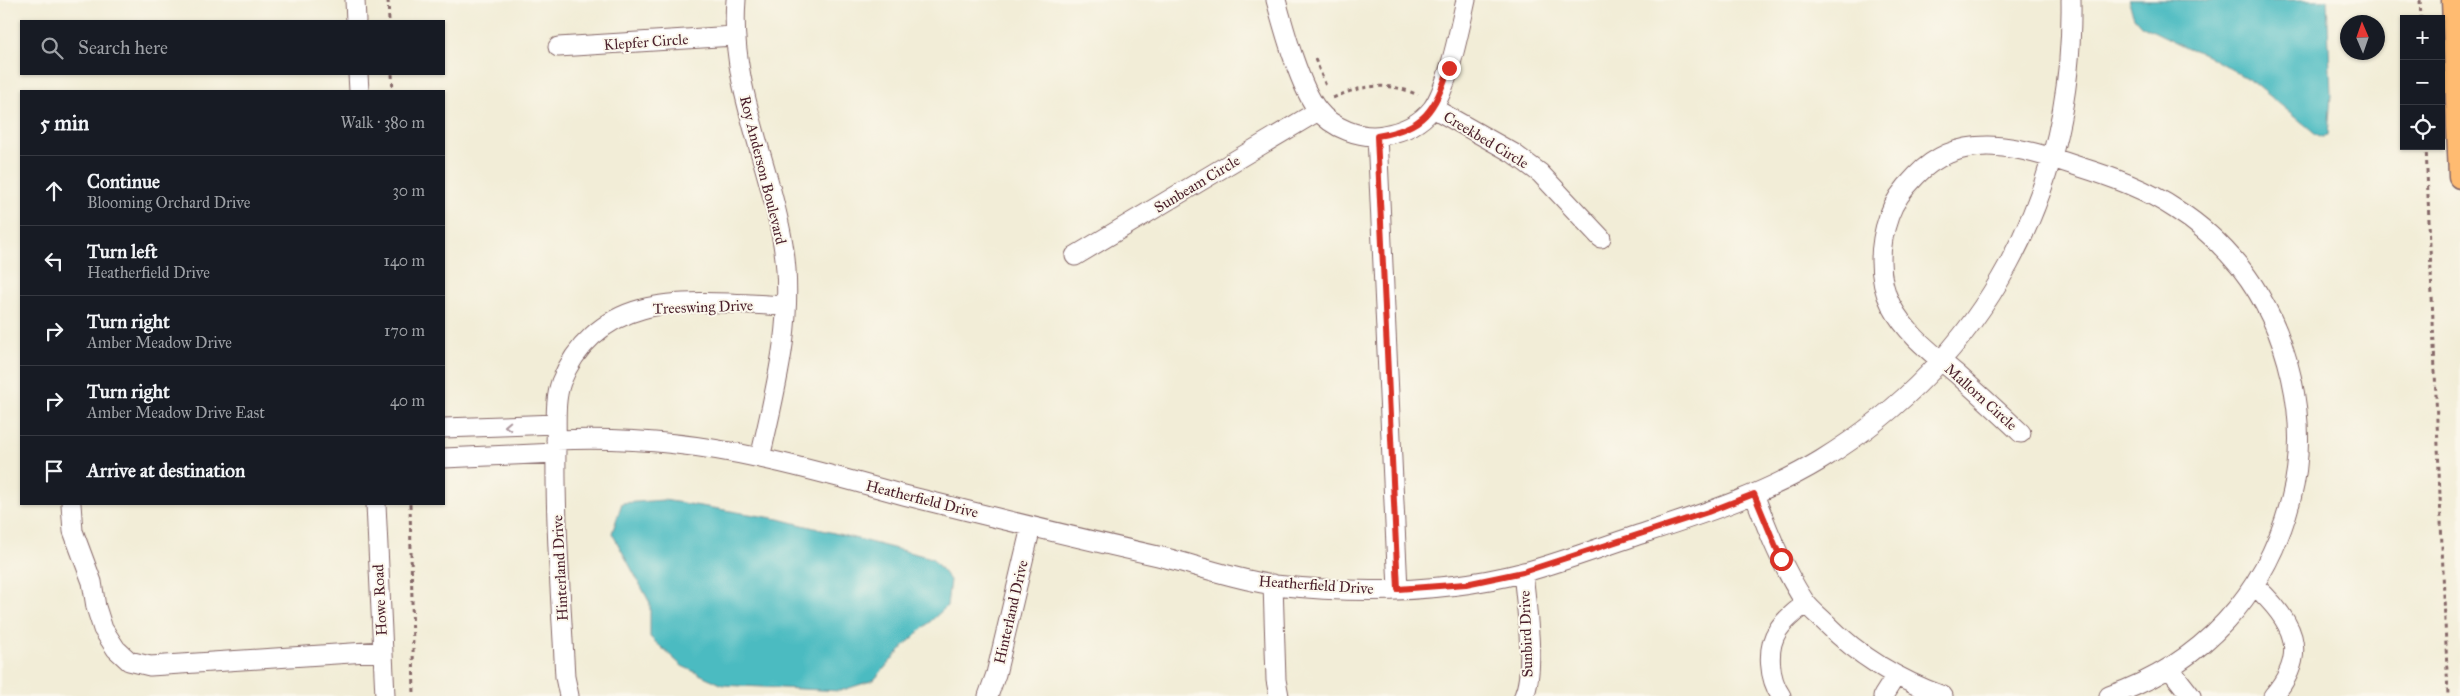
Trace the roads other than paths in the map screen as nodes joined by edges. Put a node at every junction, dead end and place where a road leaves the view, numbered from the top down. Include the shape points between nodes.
1 (355, 0) edge
2 (736, 0) edge
3 (1276, 0) edge
4 (1466, 0) edge
5 (2071, 0) edge
6 (2453, 0) edge
7 (356, 20) edge
8 (734, 36) junction
9 (558, 47) dead end
10 (358, 75) edge
11 (359, 90) edge
12 (1433, 108) junction
13 (1318, 111) junction
14 (1377, 136) junction
15 (2053, 158) junction
16 (2460, 166) edge
17 (2460, 176) edge
18 (1601, 238) dead end
19 (1075, 256) dead end
20 (786, 306) junction
21 (1941, 361) junction
22 (445, 428) edge
23 (2022, 432) dead end
24 (556, 439) junction
25 (445, 458) edge
26 (760, 458) junction
27 (1754, 494) junction
28 (71, 505) edge
29 (376, 505) edge
30 (1031, 527) junction
31 (1523, 572) junction
32 (1273, 584) junction
33 (2255, 586) junction
34 (1398, 589) junction
35 (1806, 603) junction
36 (382, 651) junction
37 (2170, 669) junction
38 (1895, 677) junction
39 (385, 696) edge
40 (569, 696) edge
41 (988, 696) edge
42 (1280, 696) edge
43 (1524, 696) edge
44 (1781, 696) edge
45 (1883, 696) edge
46 (1943, 696) edge
47 (2109, 696) edge
48 (2191, 696) edge
49 (2273, 696) edge

1 - 7 street
2 - 8 street, Roy Anderson Boulevard
3 - 13 street via 1298,68
4 - 12 street via 1449,68
5 - 15 street, Heatherfield Drive via 2068,80
6 - 16 main road
8 - 9 street, Klepfer Circle
8 - 20 street, Roy Anderson Boulevard via 742,85 781,229
10 - 11 street
12 - 14 street via 1407,129
12 - 18 street, Creekbed Circle via 1533,168
13 - 14 street via 1349,131
13 - 19 street, Sunbeam Circle
14 - 34 street
15 - 21 street, Heatherfield Drive via 2033,213 1988,301
15 - 21 street, Mallorn Circle via 2004,146 1959,150 1920,172 1890,210 1881,243 1885,292 1905,327
15 - 33 street, Mallorn Circle via 2140,188 2198,225 2240,268 2268,313 2292,382 2297,408 2298,446 2289,508
16 - 17 main road
20 - 24 street, Treeswing Drive via 661,305 641,309 616,320 593,335 569,364 560,384
20 - 26 street, Roy Anderson Boulevard via 783,353
21 - 23 street, Mallorn Circle
21 - 27 street, Heatherfield Drive via 1866,429 1820,461
24 -> 22 street, Heatherfield Drive
24 - 25 street, Heatherfield Drive
24 - 26 street, Heatherfield Drive via 640,440
24 - 40 street, Hinterland Drive via 565,677
26 - 30 street, Heatherfield Drive
27 - 31 street, Heatherfield Drive
27 - 35 street via 1781,559
28 - 36 street via 73,531 92,582 104,629 116,649 129,661 150,666
29 - 36 street, Howe Road
30 - 32 street, Heatherfield Drive
30 - 41 street, Hinterland Drive
31 - 34 street, Heatherfield Drive via 1466,584
31 - 43 street, Sunbird Drive via 1530,669
32 - 34 street, Heatherfield Drive via 1358,590
32 - 42 street via 1276,680
33 - 37 street, Mallorn Circle via 2234,614
33 - 49 street via 2281,611 2293,638 2289,672
35 - 38 street via 1853,647
35 - 44 street via 1778,630 1772,642 1773,680
36 - 39 street, Howe Road
37 - 47 street, Mallorn Circle
37 - 48 street
38 - 45 street
38 - 46 street

